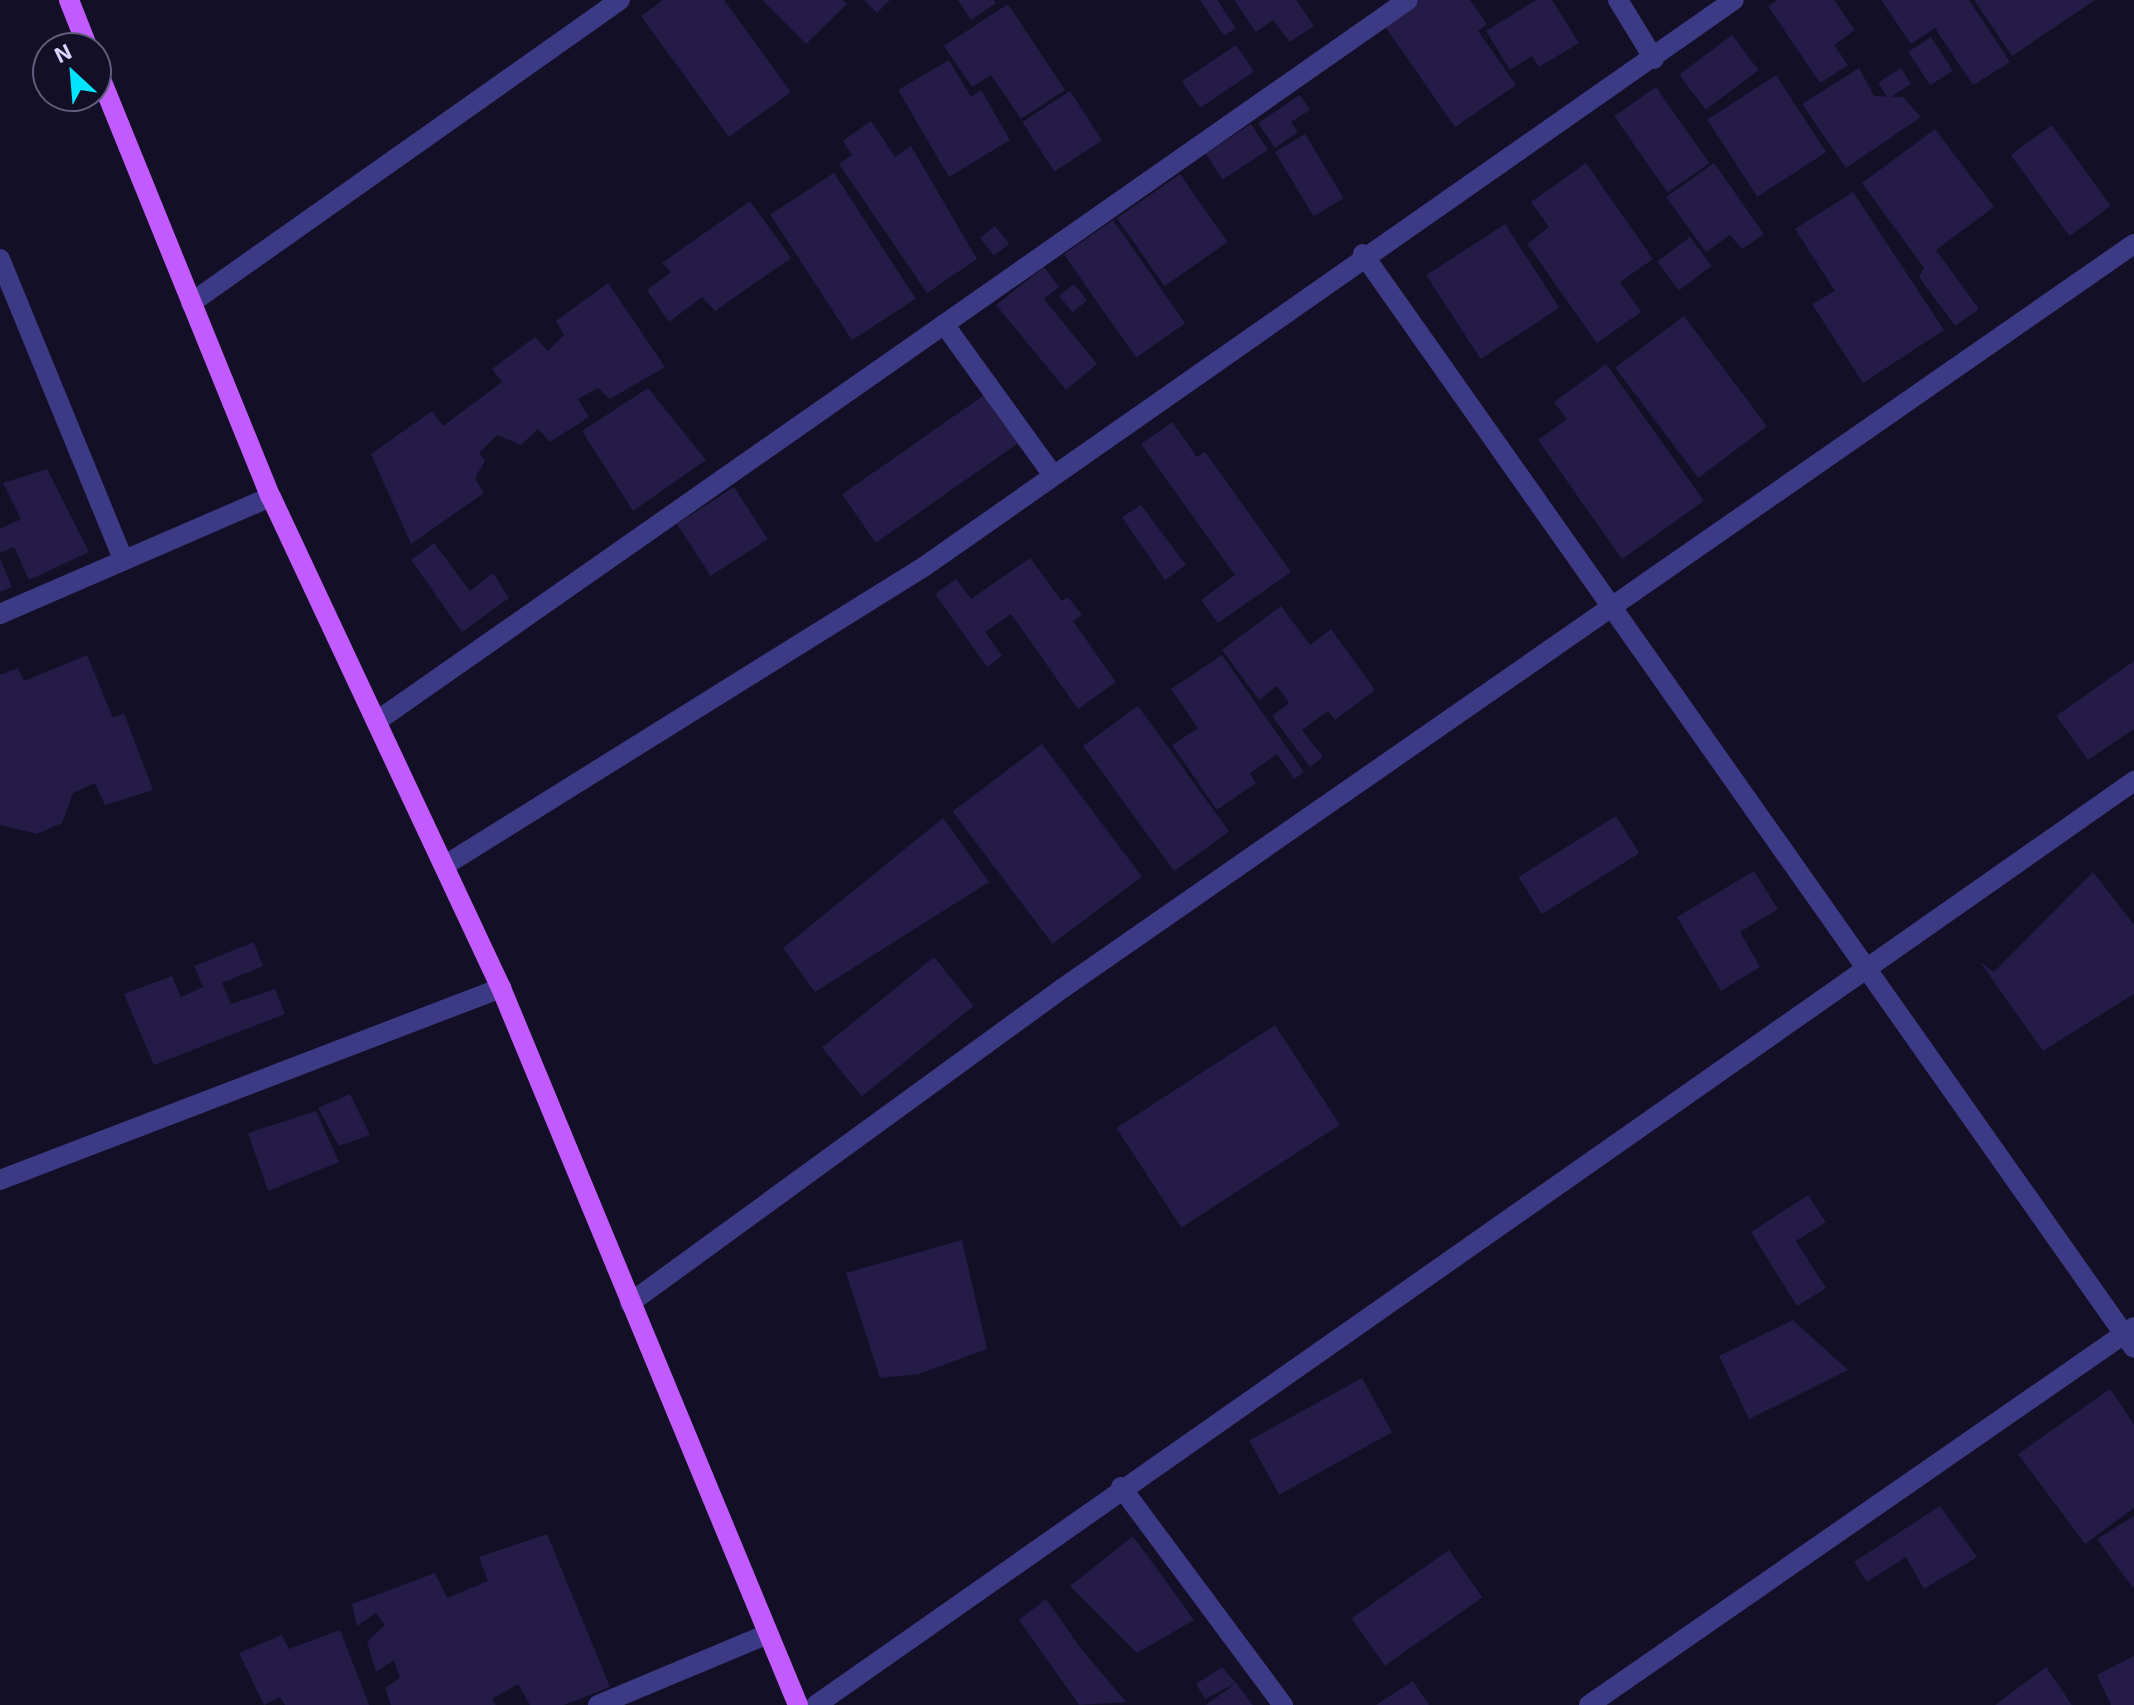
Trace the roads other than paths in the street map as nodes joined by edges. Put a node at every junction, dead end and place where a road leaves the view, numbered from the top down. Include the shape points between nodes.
1 (69, 0) edge
2 (620, 0) edge
3 (1408, 0) edge
4 (1618, 0) edge
5 (1734, 0) edge
6 (82, 32) edge
7 (1654, 59) junction
8 (112, 107) edge
9 (2134, 244) edge
10 (1363, 254) junction
11 (0, 259) edge
12 (191, 303) junction
13 (944, 324) junction
14 (1053, 475) junction
15 (271, 497) junction
16 (124, 561) junction
17 (1614, 610) junction
18 (0, 614) edge
19 (377, 721) junction
20 (2134, 781) edge
21 (447, 864) junction
22 (1867, 969) junction
23 (501, 988) junction
24 (0, 1180) edge
25 (630, 1303) junction
26 (2131, 1336) edge
27 (1121, 1487) junction
28 (768, 1634) junction
29 (598, 1705) edge
30 (798, 1705) edge
31 (816, 1705) edge
32 (1283, 1705) edge
33 (1589, 1705) edge

1 - 6 main road
2 - 12 street
3 - 13 street
4 - 7 street
5 - 7 street
7 - 10 street
8 - 12 main road
9 - 17 street
10 - 14 street
10 - 17 street
11 - 16 street
12 - 15 main road
13 - 14 street
13 - 19 street
14 - 21 street via 925,566
15 - 16 street
15 - 19 main road
16 - 18 street
17 - 22 street
17 - 25 street via 1063,988
19 - 21 main road
20 - 22 street
21 - 23 main road
22 - 26 street
22 - 27 street
23 - 24 street
23 - 25 main road
25 - 28 main road
26 - 33 street
27 - 31 street
27 - 32 street
28 - 29 street
28 - 30 main road

